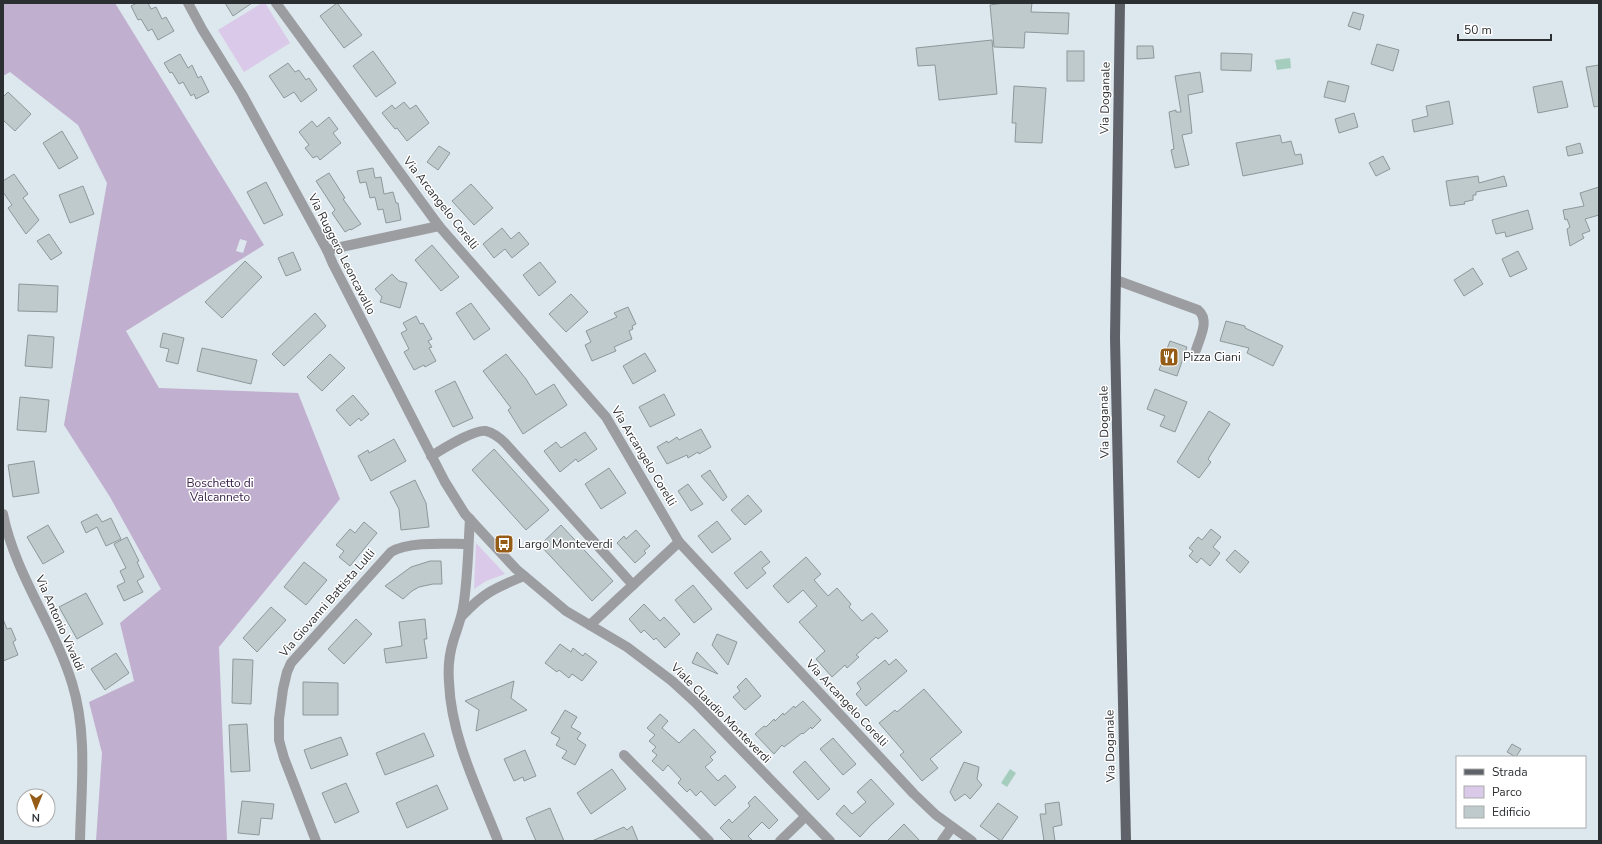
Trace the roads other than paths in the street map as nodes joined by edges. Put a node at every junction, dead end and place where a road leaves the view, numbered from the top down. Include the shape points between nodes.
1 (188, 3) edge
2 (276, 3) edge
3 (1120, 3) edge
4 (439, 226) junction
5 (327, 250) junction
6 (1116, 280) junction
7 (1196, 350) dead end
8 (431, 456) junction
9 (3, 514) edge
10 (470, 520) junction
11 (679, 542) junction
12 (468, 544) junction
13 (524, 576) junction
14 (633, 585) junction
15 (462, 616) junction
16 (590, 625) junction
17 (624, 755) dead end
18 (805, 817) junction
19 (952, 827) junction
20 (80, 841) edge
21 (316, 841) edge
22 (498, 841) edge
23 (709, 841) edge
24 (780, 841) edge
25 (830, 841) edge
26 (942, 841) edge
27 (972, 841) edge
28 (1126, 841) edge

1 - 5 street, Via Ruggero Leoncavallo via 242,94
2 - 4 street, Via Arcangelo Corelli
3 - 6 main road, Via Doganale
4 - 5 street
4 - 11 street, Via Arcangelo Corelli via 606,417
5 - 8 street, Via Ruggero Leoncavallo
6 - 7 street via 1198,310 1204,323
6 - 28 main road, Via Doganale via 1115,346
8 - 10 street, Via Ruggero Leoncavallo via 452,496
8 - 14 street via 478,432 487,431 495,435
9 - 20 street, Via Antonio Vivaldi via 13,549 59,647 76,698 82,741
10 - 12 street
10 - 13 street, Via Ruggero Leoncavallo
11 - 14 street
11 - 19 street, Via Arcangelo Corelli via 914,794
12 - 15 street
12 - 21 street, Via Giovanni Battista Lulli via 400,547 391,552 291,663 283,689 279,740
13 - 15 street via 486,593
13 - 16 street, Viale Claudio Monteverdi via 566,611
14 - 16 street
15 - 22 street via 450,659 451,701 462,750
16 - 18 street, Viale Claudio Monteverdi via 638,654 676,685
17 - 23 street
18 - 24 street
18 - 25 street, Viale Claudio Monteverdi
19 - 26 street
19 - 27 street, Via Arcangelo Corelli

